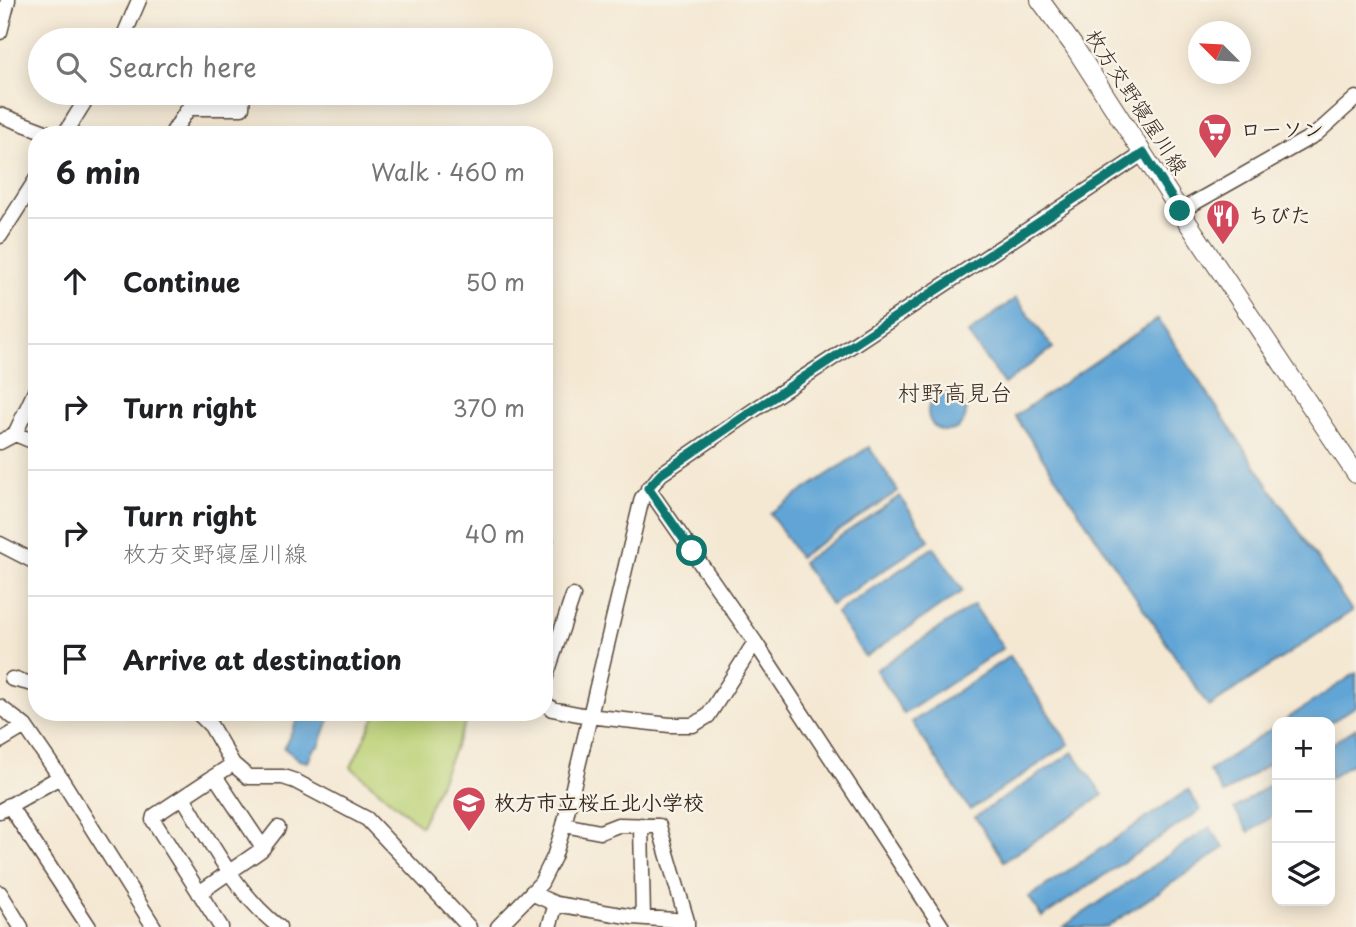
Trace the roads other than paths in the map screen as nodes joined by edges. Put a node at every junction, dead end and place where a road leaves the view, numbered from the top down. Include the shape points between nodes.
1 (8, 0) edge
2 (139, 0) edge
3 (1040, 0) edge
4 (127, 28) edge
5 (0, 32) edge
6 (1356, 99) edge
7 (83, 105) edge
8 (188, 105) edge
9 (193, 105) edge
10 (242, 105) edge
11 (0, 115) edge
12 (29, 126) edge
13 (70, 126) edge
14 (176, 126) edge
15 (1144, 153) junction
16 (28, 192) edge
17 (1180, 211) junction
18 (0, 236) edge
19 (28, 409) edge
20 (15, 434) junction
21 (28, 439) edge
22 (0, 442) edge
23 (1356, 474) edge
24 (648, 488) junction
25 (2, 550) edge
26 (28, 560) edge
27 (573, 596) dead end
28 (755, 642) junction
29 (553, 655) edge
30 (12, 679) dead end
31 (28, 683) edge
32 (0, 707) edge
33 (553, 709) edge
34 (589, 716) junction
35 (206, 721) edge
36 (25, 726) junction
37 (0, 741) edge
38 (233, 764) junction
39 (215, 776) junction
40 (60, 777) junction
41 (183, 797) junction
42 (5, 808) edge
43 (564, 825) junction
44 (640, 825) junction
45 (278, 828) dead end
46 (263, 848) junction
47 (229, 873) junction
48 (531, 892) junction
49 (0, 893) edge
50 (199, 893) junction
51 (556, 904) junction
52 (643, 918) junction
53 (687, 924) edge
54 (152, 926) edge
55 (21, 927) edge
56 (89, 927) edge
57 (221, 927) edge
58 (279, 927) edge
59 (469, 927) edge
60 (498, 927) edge
61 (550, 927) edge
62 (942, 927) edge

1 - 5 street
2 - 4 street
3 - 15 main road, 枚方交野寝屋川線
6 - 17 street via 1316,134
7 - 13 street
8 - 14 street
9 - 10 street
11 - 12 street
15 - 17 main road, 枚方交野寝屋川線
15 - 24 street via 751,412 661,474
16 - 18 street
17 - 23 main road, 枚方交野寝屋川線
19 - 20 street
20 - 21 street
20 - 22 street
24 - 28 street
24 - 34 street
25 - 26 street
27 - 29 street
28 - 34 street via 708,716 693,725
28 - 62 street
30 - 31 street
32 - 36 street
33 - 34 street
34 - 43 street
35 - 38 street
36 - 37 street
36 - 40 street
38 - 39 street
38 - 59 street via 248,776 295,781 367,819
39 - 41 street
39 - 46 street
40 - 42 street
40 - 54 street
41 - 47 street
41 - 50 street via 153,820
42 - 56 street
43 - 44 street via 600,832 618,825
43 - 48 street via 554,857
44 - 52 street
44 - 53 street via 659,826
45 - 46 street
46 - 47 street
47 - 50 street
47 - 58 street via 260,912
48 - 51 street
48 - 60 street
49 - 55 street
50 - 57 street
51 - 52 street
51 - 61 street
52 - 53 street

